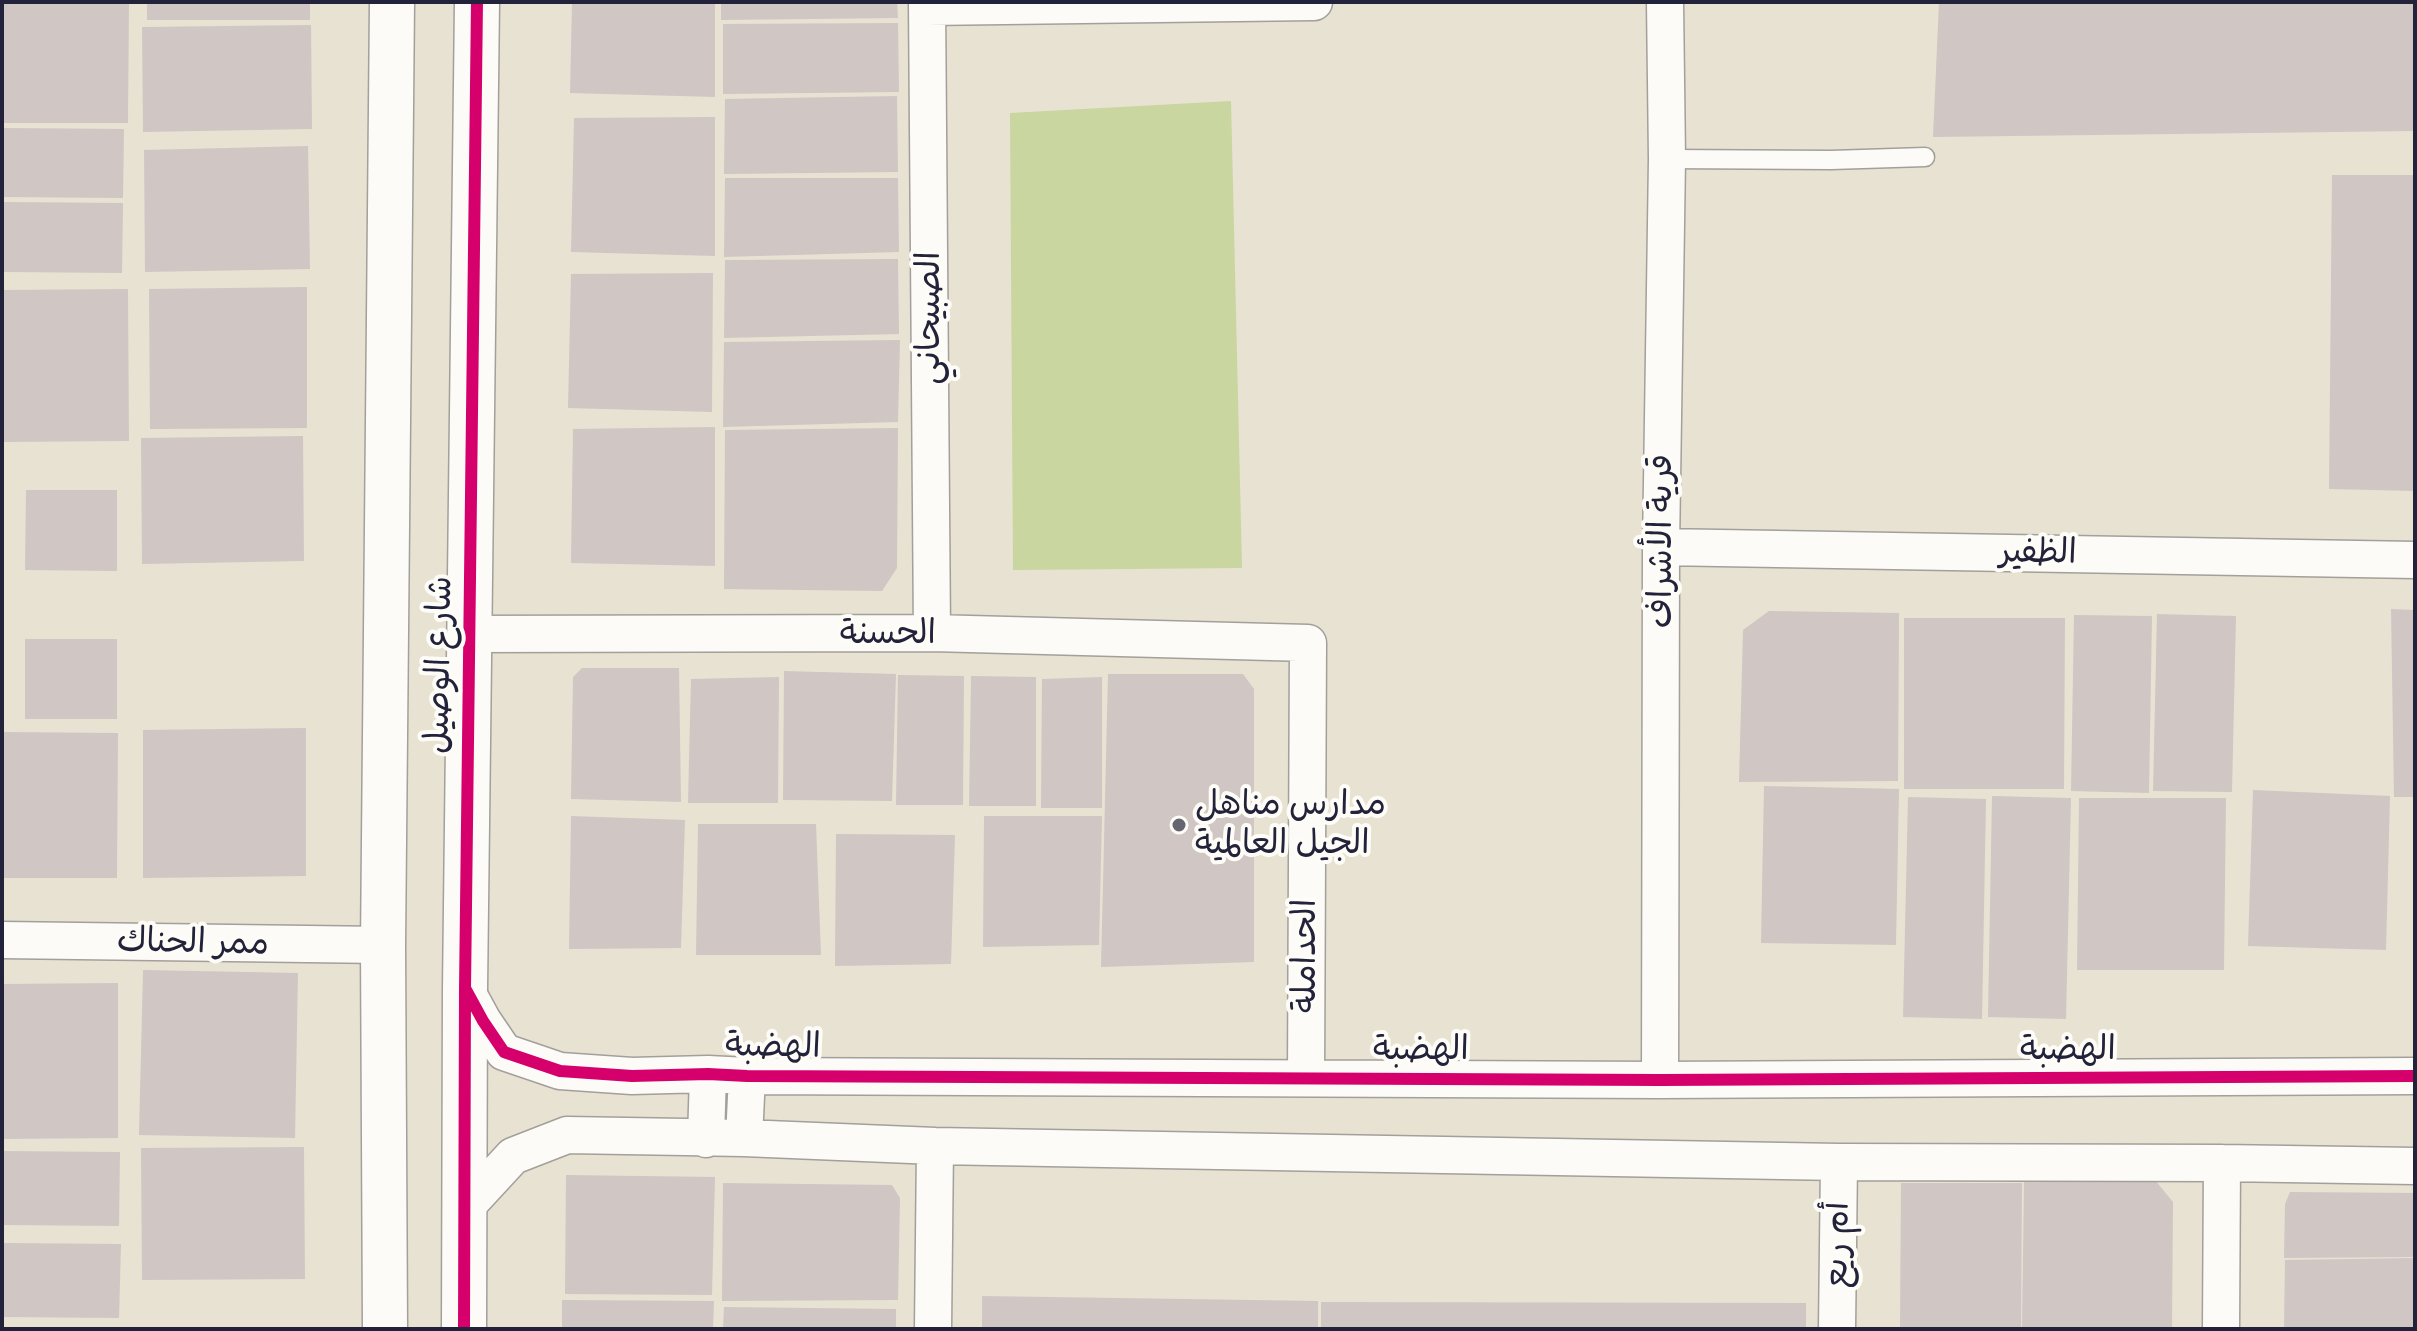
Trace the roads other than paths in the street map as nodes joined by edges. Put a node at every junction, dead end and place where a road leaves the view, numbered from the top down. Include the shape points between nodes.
1 (392, 2) edge
2 (477, 2) edge
3 (1314, 2) edge
4 (1665, 2) edge
5 (927, 5) edge
6 (1925, 157) dead end
7 (1667, 159) junction
8 (1661, 547) junction
9 (2415, 560) edge
10 (932, 633) junction
11 (469, 634) junction
12 (1308, 643) joint
13 (2, 940) edge
14 (383, 945) junction
15 (465, 988) junction
16 (708, 1074) junction
17 (747, 1076) junction
18 (2415, 1076) edge
19 (1306, 1078) junction
20 (1660, 1080) junction
21 (744, 1138) junction
22 (706, 1139) junction
23 (935, 1146) junction
24 (1839, 1162) junction
25 (2222, 1163) junction
26 (2415, 1166) edge
27 (464, 1209) junction
28 (385, 1329) edge
29 (464, 1329) edge
30 (933, 1329) edge
31 (1837, 1329) edge
32 (2221, 1329) edge

1 - 14 street, شارع الوصيل
2 - 11 street, شارع الوصيل
3 - 5 street
4 - 7 street, قرية الأشراف
5 - 10 street, الصبيحاني
6 - 7 lane
7 - 8 street, قرية الأشراف
8 - 9 street, الظفير
8 - 20 street, قرية الأشراف
10 - 11 street, الحسنة
10 - 12 street, الحسنة
11 - 15 street, شارع الوصيل
12 - 19 street, الحداملة
13 - 14 street, ممر الحناك
14 - 28 street, شارع الوصيل
15 - 16 street, الهضبة via 504,1052 560,1071
15 - 27 street, شارع الوصيل
16 - 17 street, الهضبة
16 - 22 street
17 - 19 street, الهضبة
17 - 21 street
18 - 20 street, الهضبة
19 - 20 street, الهضبة
21 - 22 street
21 - 23 street
22 - 27 street via 567,1135 513,1156
23 - 24 street
23 - 30 street
24 - 25 street
24 - 31 street, أم ريع
25 - 26 street
25 - 32 street
27 - 29 street, شارع الوصيل

